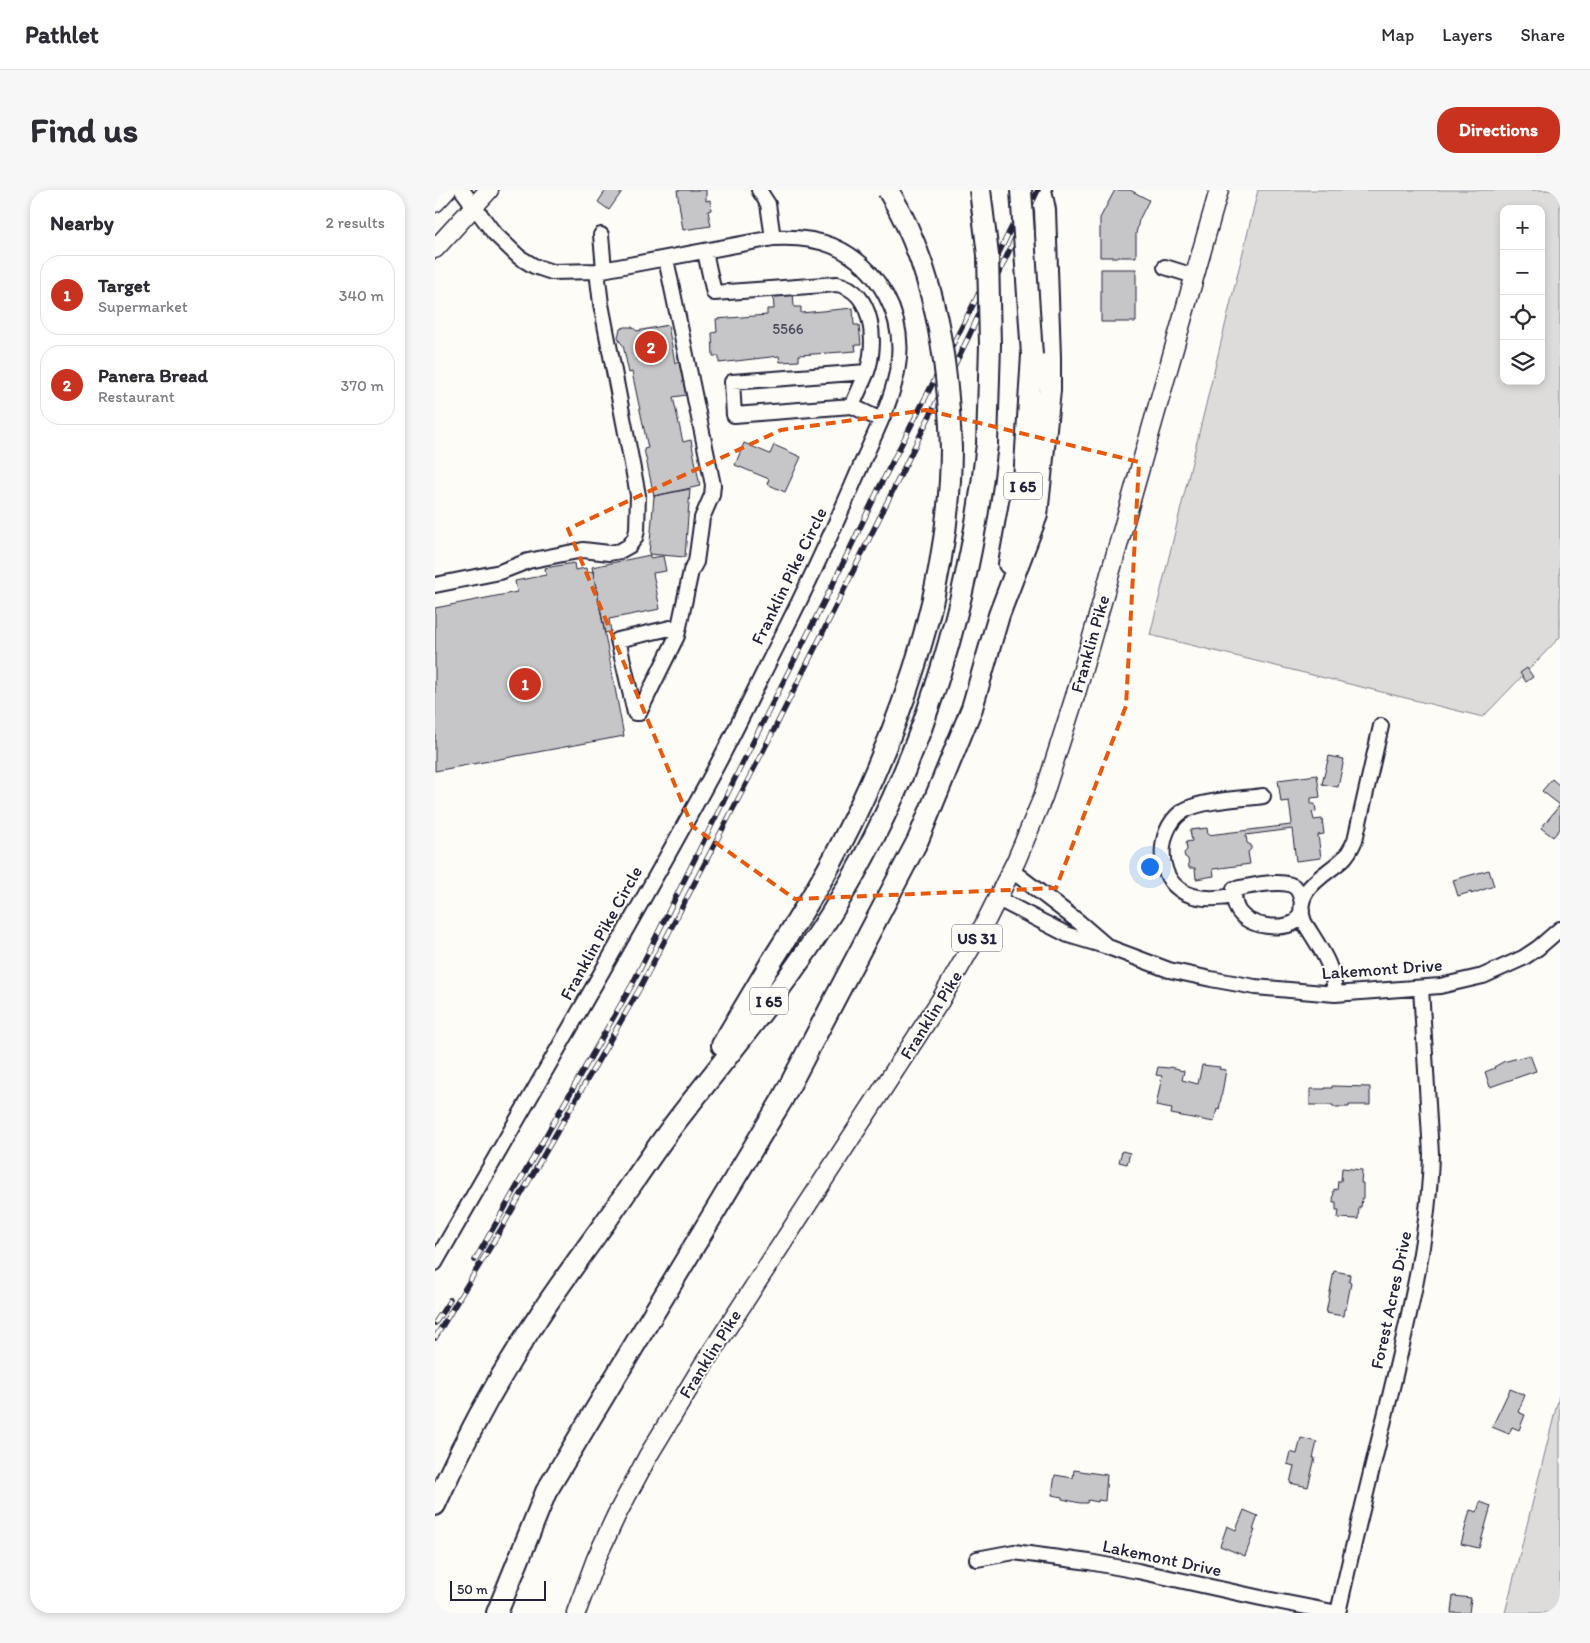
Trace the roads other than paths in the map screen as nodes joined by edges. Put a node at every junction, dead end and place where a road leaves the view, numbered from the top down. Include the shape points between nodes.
1 (447, 190) edge
2 (462, 190) edge
3 (489, 190) edge
4 (759, 190) edge
5 (888, 190) edge
6 (980, 190) edge
7 (1021, 190) edge
8 (1041, 190) edge
9 (1219, 190) edge
10 (435, 203) edge
11 (474, 206) junction
12 (601, 235) dead end
13 (773, 238) junction
14 (435, 249) edge
15 (705, 252) junction
16 (666, 259) junction
17 (1165, 267) dead end
18 (601, 270) junction
19 (1194, 276) junction
20 (1041, 356) junction
21 (867, 372) junction
22 (852, 406) junction
23 (881, 420) junction
24 (435, 585) edge
25 (679, 626) junction
26 (1381, 726) dead end
27 (1263, 796) dead end
28 (1011, 870) junction
29 (1234, 896) junction
30 (997, 899) junction
31 (1302, 907) junction
32 (1281, 926) junction
33 (1560, 929) edge
34 (1310, 933) junction
35 (1108, 947) junction
36 (1421, 988) junction
37 (1335, 994) junction
38 (676, 1122) junction
39 (435, 1262) edge
40 (435, 1505) edge
41 (977, 1559) dead end
42 (497, 1613) edge
43 (576, 1613) edge
44 (1338, 1613) edge

1 - 10 main road
2 - 11 street, Franklin Pike Circle
3 - 11 main road
4 - 13 street via 768,204
5 - 38 highway, bridge via 913,241 929,287 946,379 951,449 948,511 937,580 918,656 899,713 838,850
6 - 38 highway, I 65, bridge via 989,255 987,444 972,550 957,618 929,707 895,794 861,863 829,917 762,1011
7 - 20 highway, I 65, bridge
8 - 20 highway via 1045,210
9 - 19 main road, Franklin Pike / US 31
11 - 14 main road
11 - 18 street, Franklin Pike Circle via 494,233 519,257 535,266 552,272
12 - 18 street
13 - 15 street, Franklin Pike Circle
13 - 23 street, Franklin Pike Circle via 801,238 832,246 862,264 882,288 895,317 899,350 898,366
15 - 16 street, Franklin Pike Circle
15 - 21 street via 714,293 837,284 853,291 866,310 871,325 872,357
16 - 18 street, Franklin Pike Circle
16 - 25 street via 713,485 702,518 696,562 691,571
17 - 19 street
18 - 24 street via 601,304 638,495 635,538 619,552 583,550
19 - 28 main road, Franklin Pike / US 31 via 1077,690 1043,797
20 - 42 highway, I 65 via 1024,482 999,615 972,708 918,840 782,1100 546,1492
21 - 22 street
21 - 22 street via 732,382 735,415
22 - 23 street
23 - 39 street, Franklin Pike Circle via 806,589 717,766
25 - 25 street via 639,713 635,713 619,640
26 - 31 street via 1355,840 1348,854 1312,884
27 - 29 street via 1189,808 1174,818 1165,837 1165,867 1179,890 1201,898
28 - 30 main road, Franklin Pike / US 31
28 - 35 street, Lakemont Drive
29 - 31 street via 1234,889 1285,883 1299,893
29 - 32 street via 1237,909 1245,918
30 - 35 street, Lakemont Drive via 1067,935
30 - 43 main road, Franklin Pike / US 31 via 940,1001 667,1424 616,1516
31 - 32 street via 1297,921
31 - 34 street
32 - 34 street via 1297,927
33 - 36 street, Lakemont Drive via 1538,948 1502,968 1465,981
34 - 37 street via 1331,969
35 - 37 street, Lakemont Drive via 1169,970 1211,980
36 - 37 street, Lakemont Drive
36 - 44 street, Forest Acres Drive via 1431,1154 1425,1232 1415,1293
38 - 40 highway, I 65 via 528,1332 469,1433
41 - 44 street, Lakemont Drive via 1014,1552 1089,1562

